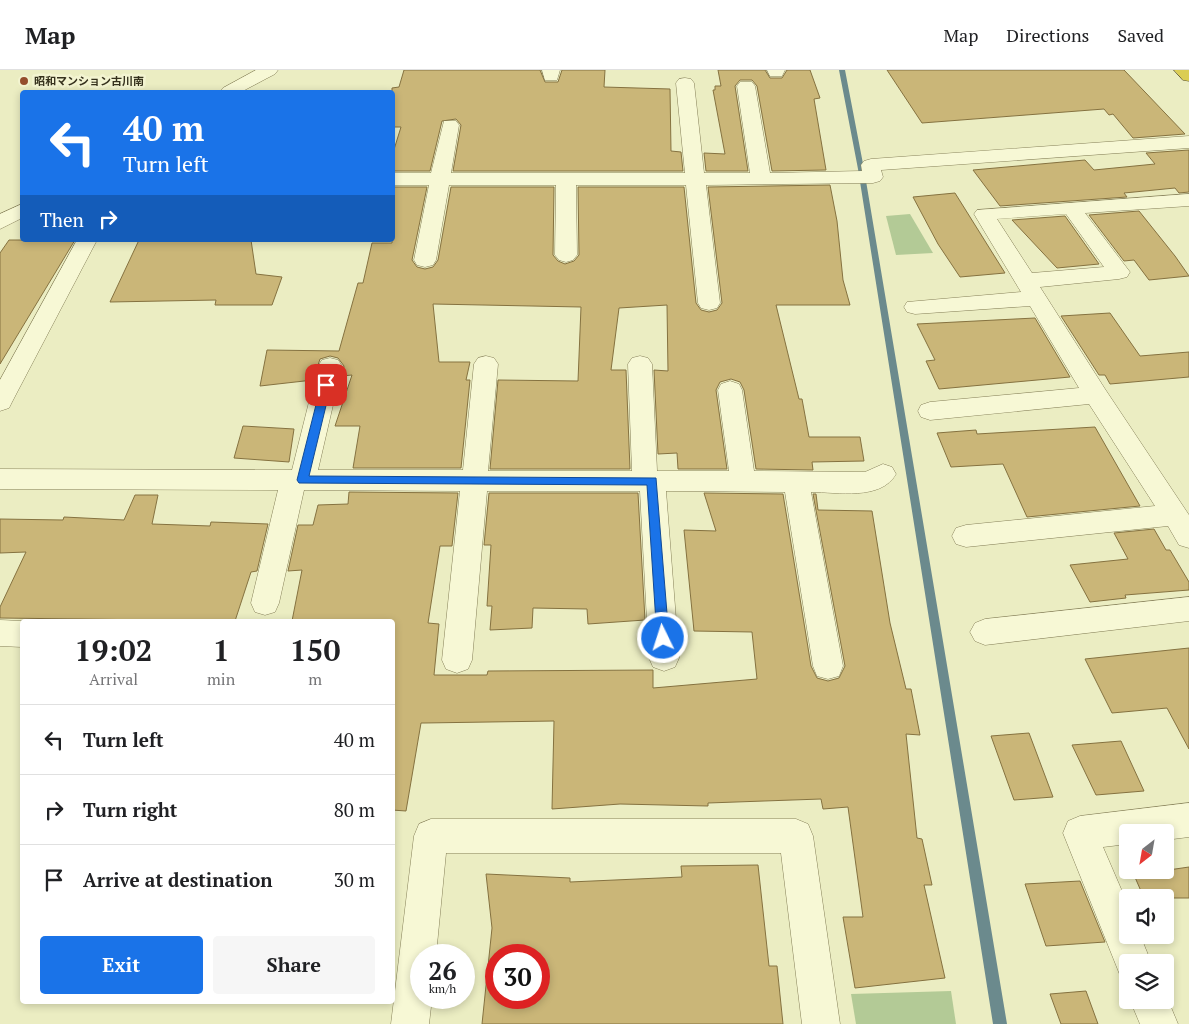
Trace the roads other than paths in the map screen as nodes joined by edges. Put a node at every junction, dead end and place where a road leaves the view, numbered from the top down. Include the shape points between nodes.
1 (269, 70) edge
2 (1183, 70) edge
3 (1189, 76) edge
4 (685, 83) dead end
5 (746, 86) dead end
6 (233, 90) edge
7 (450, 125) dead end
8 (1189, 142) edge
9 (440, 179) junction
10 (566, 179) junction
11 (694, 179) junction
12 (761, 179) junction
13 (395, 180) edge
14 (1189, 200) edge
15 (1071, 208) junction
16 (20, 211) edge
17 (0, 223) edge
18 (85, 242) edge
19 (566, 255) dead end
20 (425, 260) dead end
21 (1031, 289) junction
22 (709, 303) dead end
23 (915, 307) dead end
24 (486, 364) dead end
25 (640, 364) dead end
26 (330, 366) dead end
27 (730, 390) dead end
28 (1096, 395) junction
29 (0, 402) edge
30 (930, 411) dead end
31 (883, 474) dead end
32 (0, 479) edge
33 (298, 480) junction
34 (475, 480) junction
35 (648, 481) junction
36 (743, 482) junction
37 (796, 482) junction
38 (1174, 515) junction
39 (966, 536) dead end
40 (1189, 537) edge
41 (264, 603) dead end
42 (1189, 609) edge
43 (985, 632) dead end
44 (0, 633) edge
45 (20, 634) edge
46 (664, 658) dead end
47 (457, 660) dead end
48 (828, 666) dead end
49 (1189, 820) edge
50 (1131, 954) edge
51 (1153, 1009) edge
52 (410, 1024) edge
53 (821, 1024) edge
54 (1159, 1024) edge

1 - 6 street
2 - 3 highway
4 - 11 street
5 - 12 street
7 - 9 street
8 - 12 street via 871,165 873,177
9 - 10 street
9 - 13 street
9 - 20 street
10 - 11 street
10 - 19 street
11 - 12 street
11 - 22 street
14 - 15 street
15 - 21 street via 1119,272
15 - 21 street via 984,214
16 - 17 street
18 - 29 street
21 - 23 street
21 - 28 street
24 - 34 street
25 - 35 street
26 - 33 street
27 - 36 street
28 - 30 street
28 - 38 street
31 - 37 street via 869,482
32 - 33 street
33 - 34 street
33 - 41 street
34 - 35 street
34 - 47 street
35 - 36 street
35 - 46 street
36 - 37 street
37 - 48 street
38 - 39 street
38 - 40 street
42 - 43 street
44 - 45 street
49 - 50 street via 1080,833
51 - 54 street
52 - 53 street via 431,836 796,836

